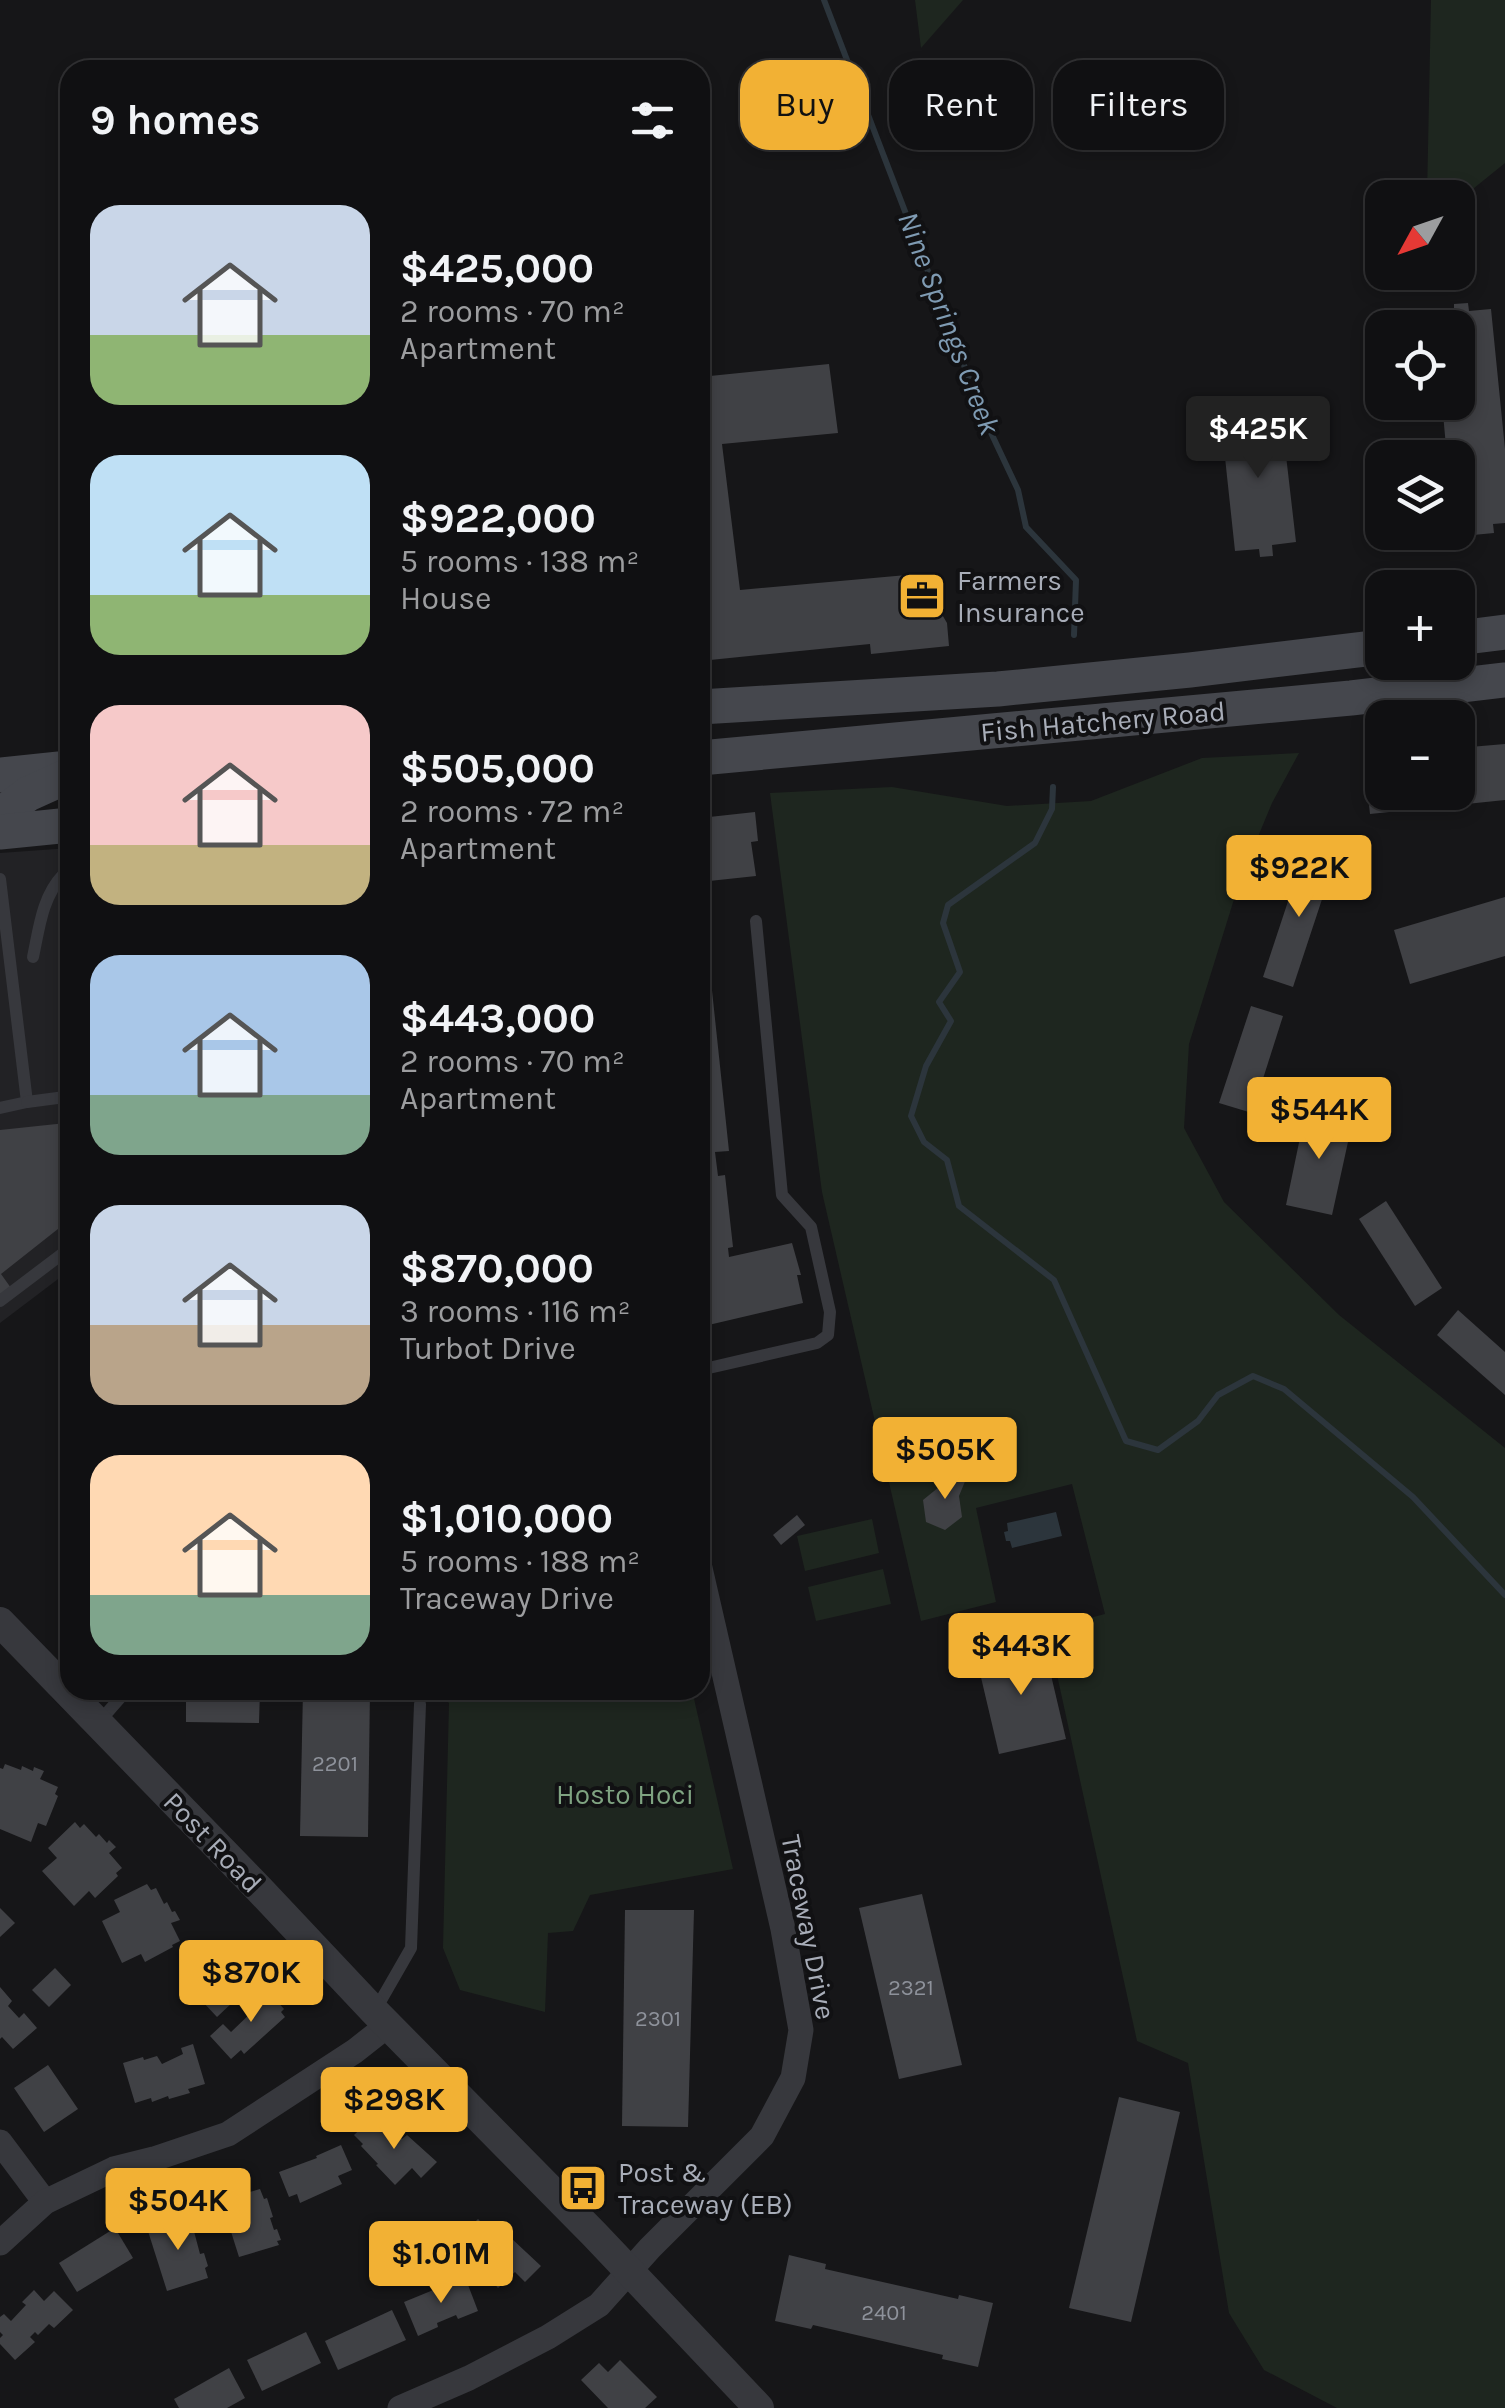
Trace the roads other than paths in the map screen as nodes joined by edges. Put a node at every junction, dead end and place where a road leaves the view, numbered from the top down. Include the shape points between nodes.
1 (1505, 632) edge
2 (1475, 636) edge
3 (1365, 649) edge
4 (1505, 680) edge
5 (710, 706) edge
6 (710, 757) edge
7 (60, 772) edge
8 (0, 776) edge
9 (60, 776) edge
10 (0, 816) edge
11 (60, 826) edge
12 (0, 832) edge
13 (0, 878) edge
14 (60, 878) edge
15 (756, 921) dead end
16 (33, 957) dead end
17 (60, 1097) edge
18 (27, 1102) junction
19 (0, 1108) edge
20 (60, 1256) edge
21 (0, 1301) edge
22 (710, 1368) edge
23 (710, 1611) edge
24 (0, 1622) edge
25 (60, 1684) edge
26 (76, 1700) edge
27 (118, 1700) edge
28 (420, 1704) dead end
29 (98, 1723) junction
30 (381, 2018) junction
31 (0, 2142) edge
32 (45, 2202) junction
33 (0, 2243) edge
34 (630, 2272) junction
35 (400, 2408) edge
36 (759, 2408) edge

1 - 2 main road
3 - 5 main road, Fish Hatchery Road via 998,688
4 - 6 main road, Fish Hatchery Road
7 - 8 main road
9 - 10 main road
11 - 12 main road
13 - 18 lane
14 - 16 lane via 45,904
15 - 22 lane via 782,1195 811,1228 830,1312 828,1335
17 - 18 lane
18 - 19 lane
20 - 21 lane
23 - 34 street, Traceway Drive via 800,2030 794,2078 762,2136
24 - 25 street, Post Road
26 - 29 street, Post Road
27 - 29 lane
28 - 30 lane via 411,1948
29 - 30 street, Post Road
30 - 32 street via 356,2052 228,2134 114,2169
30 - 34 street, Post Road
31 - 32 street
32 - 33 street
34 - 35 street, Traceway Drive via 599,2305 548,2338
34 - 36 street, Post Road

